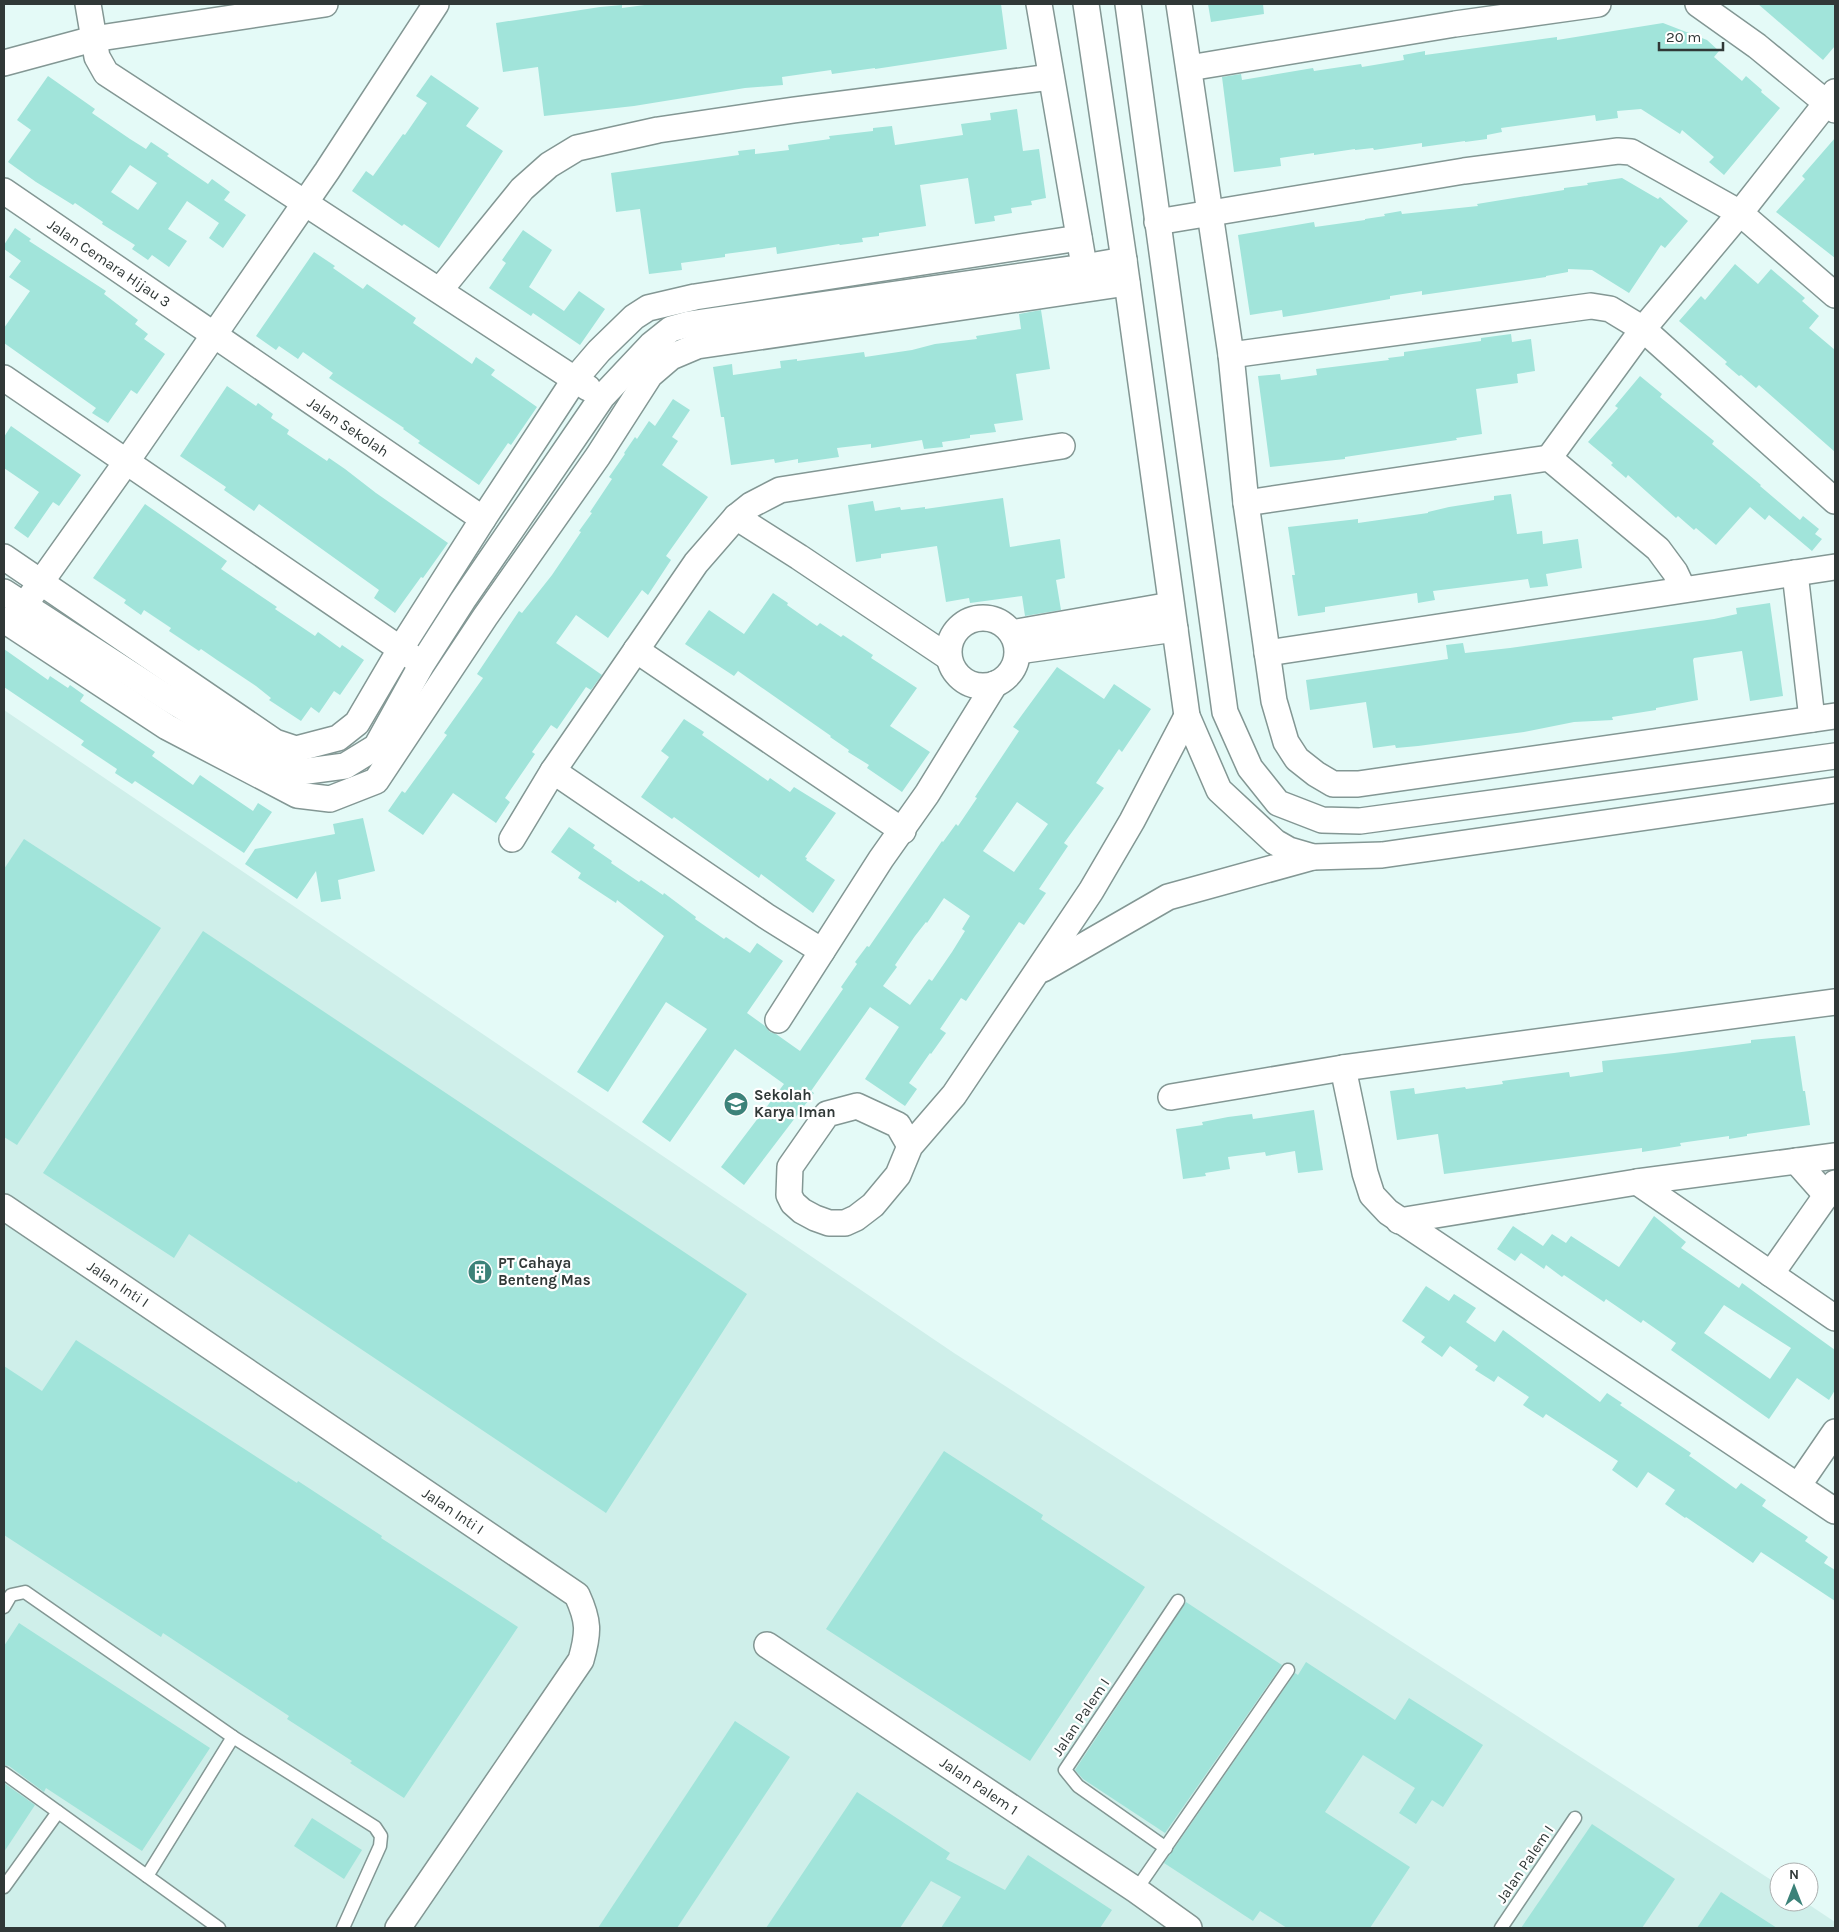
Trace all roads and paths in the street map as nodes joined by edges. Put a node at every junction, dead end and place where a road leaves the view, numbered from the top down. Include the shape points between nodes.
1 (88, 4) edge
2 (325, 4) edge
3 (436, 4) edge
4 (1039, 4) edge
5 (1086, 4) edge
6 (1128, 4) edge
7 (1179, 4) edge
8 (1598, 4) edge
9 (1698, 4) edge
10 (94, 39) junction
11 (4, 63) edge
12 (1189, 68) junction
13 (1051, 77) junction
14 (1832, 102) edge
15 (4, 191) edge
16 (305, 201) junction
17 (1210, 213) junction
18 (1740, 213) junction
19 (1157, 222) junction
20 (1079, 238) junction
21 (1126, 271) junction
22 (1085, 278) junction
23 (440, 290) junction
24 (740, 291) junction
25 (1835, 296) edge
26 (913, 303) junction
27 (746, 316) junction
28 (1643, 329) junction
29 (213, 335) junction
30 (1231, 355) junction
31 (4, 378) edge
32 (575, 379) junction
33 (602, 397) junction
34 (623, 416) junction
35 (1184, 421) junction
36 (1147, 426) junction
37 (1062, 446) dead end
38 (1549, 458) junction
39 (127, 461) junction
40 (1835, 501) edge
41 (1246, 503) junction
42 (736, 516) junction
43 (483, 519) junction
44 (4, 557) edge
45 (1835, 567) edge
46 (1795, 573) junction
47 (41, 582) junction
48 (1683, 589) junction
49 (463, 600) junction
50 (10, 606) edge
51 (485, 617) junction
52 (1173, 617) junction
53 (1014, 642) junction
54 (401, 648) junction
55 (636, 650) junction
56 (1267, 653) junction
57 (948, 657) junction
58 (422, 664) junction
59 (995, 684) junction
60 (182, 707) junction
61 (1187, 716) junction
62 (1824, 717) edge
63 (167, 727) junction
64 (1835, 756) edge
65 (553, 770) junction
66 (1704, 774) junction
67 (1358, 784) junction
68 (1835, 790) edge
69 (1710, 808) junction
70 (1360, 822) junction
71 (903, 831) junction
72 (512, 839) dead end
73 (1313, 857) junction
74 (822, 952) junction
75 (1039, 972) junction
76 (1835, 1002) edge
77 (778, 1020) dead end
78 (1343, 1068) junction
79 (1171, 1097) dead end
80 (910, 1146) junction
81 (1835, 1156) edge
82 (1796, 1161) junction
83 (1637, 1182) junction
84 (1831, 1190) edge
85 (4, 1207) edge
86 (1399, 1220) junction
87 (1771, 1274) junction
88 (1835, 1318) edge
89 (1835, 1432) edge
90 (1798, 1486) junction
91 (1835, 1511) edge
92 (1178, 1601) dead end
93 (4, 1607) edge
94 (767, 1645) dead end
95 (1288, 1670) dead end
96 (233, 1737) junction
97 (4, 1773) edge
98 (58, 1812) junction
99 (1575, 1818) dead end
100 (1166, 1848) junction
101 (146, 1876) junction
102 (4, 1887) edge
103 (1136, 1890) junction
104 (220, 1928) edge
105 (343, 1928) edge
106 (398, 1928) edge
107 (1189, 1928) edge
108 (1501, 1928) edge

1 - 10 street
2 - 10 street
3 - 16 street
4 - 13 street
5 - 21 street
6 - 19 street
7 - 12 street
8 - 12 street
9 - 14 street
10 - 11 street
10 - 16 street via 97,57 106,73
12 - 17 street
13 - 20 street
13 - 23 street via 803,108 667,129 578,148 549,164 522,190
14 - 18 street
15 - 29 street, Jalan Cemara Hijau 3
16 - 23 street
16 - 29 street
17 - 18 street via 1464,171 1618,151 1631,152
17 - 19 street
17 - 30 street
18 - 25 street
18 - 28 street
19 - 35 street
20 - 22 street
20 - 24 street
21 - 22 street
21 - 36 street
22 - 26 street
23 - 32 street
24 - 27 street
24 - 32 street via 648,308 616,332
26 - 27 street
26 - 34 street via 692,348 671,357 650,375
27 - 33 street via 671,329 651,345
28 - 30 street via 1610,309 1591,306
28 - 38 street
28 - 40 street
29 - 39 street
29 - 43 street, Jalan Sekolah
30 - 41 street
31 - 39 street
32 - 33 street
32 - 43 street
33 - 34 street
33 - 49 street
34 - 51 street
35 - 36 street
35 - 70 street via 1225,712 1250,768 1278,802 1322,820
36 - 52 street
37 - 42 street via 780,490
38 - 41 street
38 - 48 street via 1658,549
39 - 47 street
39 - 54 street
41 - 56 street
42 - 55 street via 696,563
42 - 57 street
43 - 54 street
44 - 47 street
45 - 46 street
46 - 48 street
46 - 62 street
47 - 50 street
47 - 54 street via 275,742 296,750 338,738 357,724
48 - 56 street
49 - 51 street
49 - 58 street
50 - 60 street
50 - 63 street
51 - 63 street via 376,781 330,799 297,796
52 - 53 street
52 - 61 street
53 - 57 street via 1000,622 986,618 970,620 957,629 949,642
53 - 59 street via 1012,671
54 - 58 street
55 - 65 street
55 - 71 street
56 - 67 street via 1274,701 1286,742 1297,759 1334,784
57 - 59 street via 954,672 965,682 980,687
58 - 60 street via 376,747 345,766 300,772 276,764
59 - 71 street
60 - 63 street
61 - 73 street via 1219,790 1275,842
61 - 75 street via 1132,821
62 - 67 street
64 - 66 street
65 - 72 street
65 - 74 street
66 - 69 street
66 - 70 street
67 - 70 street
68 - 69 street
69 - 73 street via 1382,855
71 - 74 street via 881,859
73 - 75 street via 1168,897
74 - 77 street
75 - 80 street via 954,1095
76 - 78 street
78 - 79 street
78 - 86 street via 1372,1195
80 - 80 street via 898,1125 857,1106 827,1114 790,1167 789,1195 802,1211 815,1218 829,1223 845,1223 873,1206 898,1175
81 - 82 street
82 - 83 street
82 - 84 street
83 - 86 street
83 - 87 street
84 - 87 street
85 - 106 street, Jalan Inti I via 577,1595 586,1614 587,1638 581,1660
86 - 90 street
87 - 88 street
89 - 90 street
90 - 91 street
92 - 100 lane, Jalan Palem I via 1065,1770 1078,1786
93 - 96 lane via 11,1595 25,1592
94 - 103 street, Jalan Palem 1
95 - 100 lane
96 - 101 lane
96 - 105 lane via 375,1827 381,1836 380,1846
97 - 98 lane
98 - 101 lane
98 - 102 lane
99 - 108 lane, Jalan Palem I
100 - 103 lane
101 - 104 lane
103 - 107 street, Jalan Palem 1

